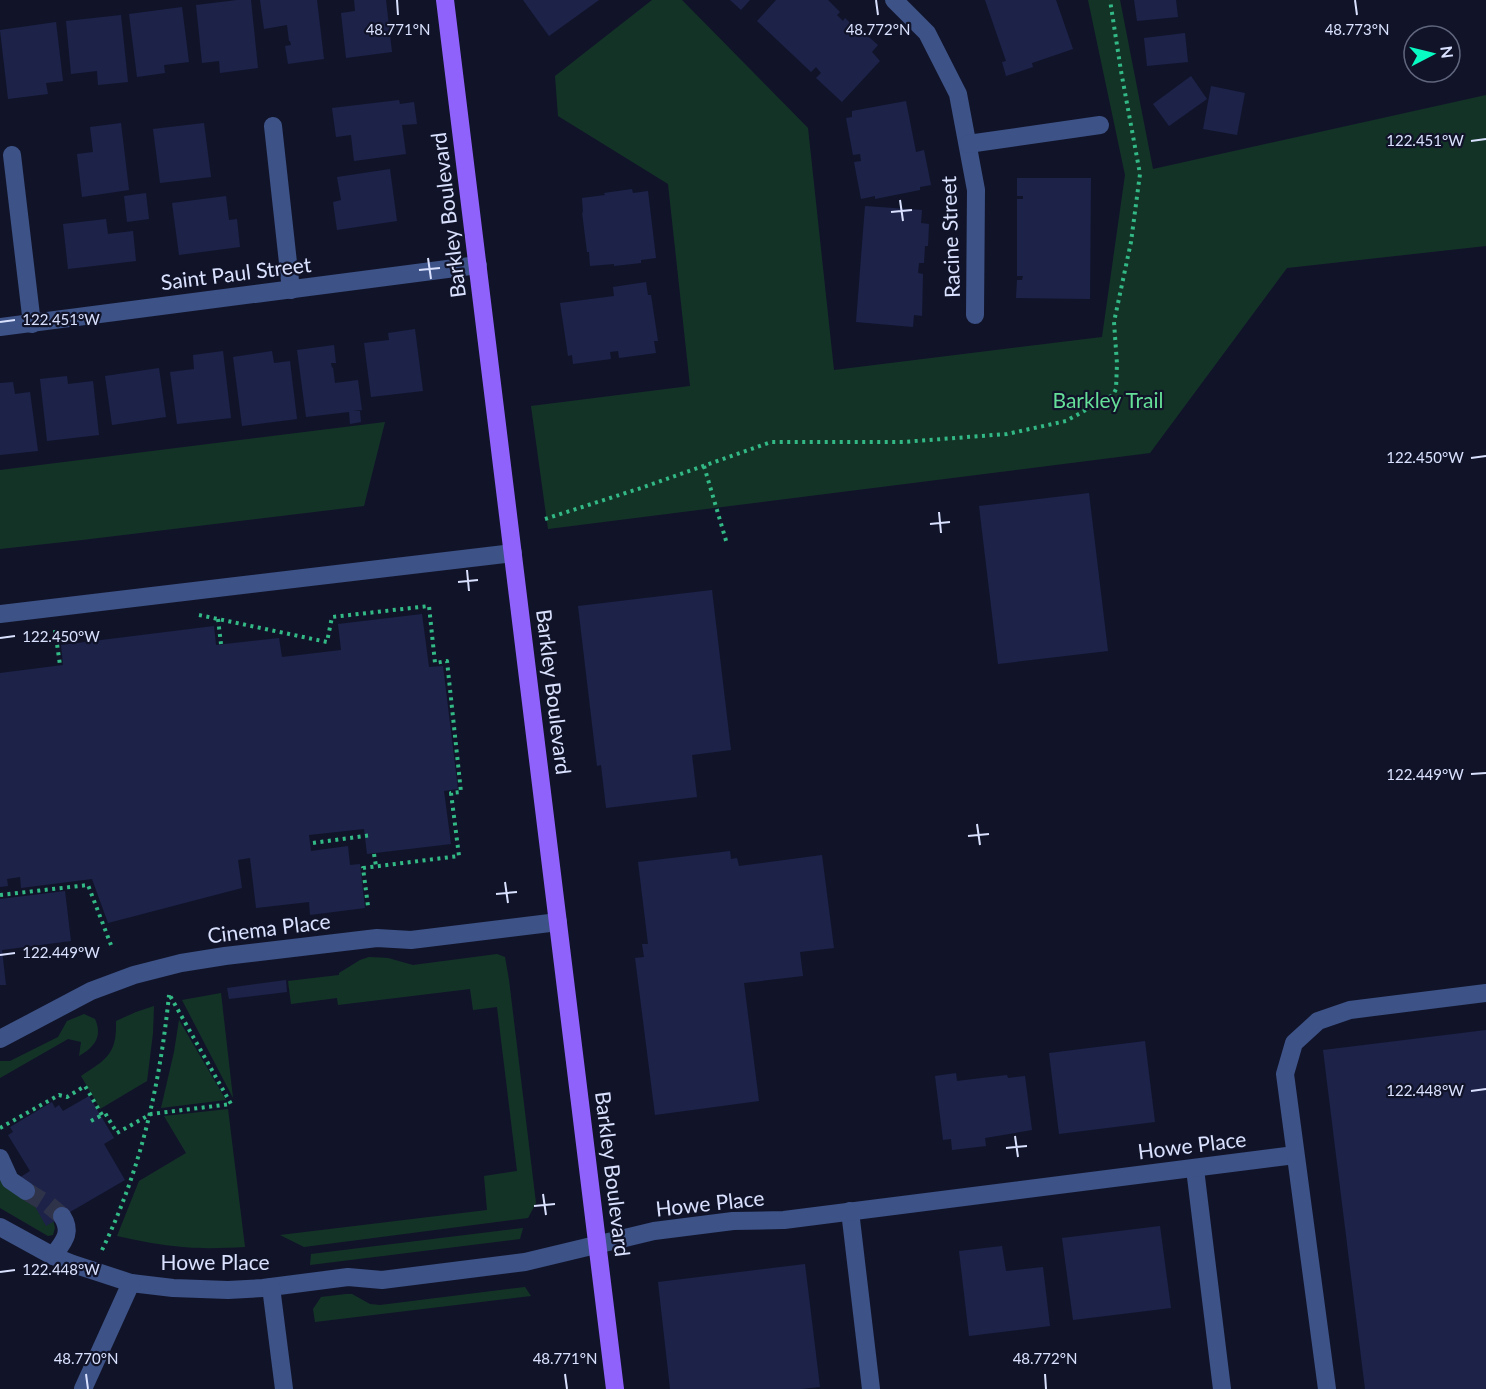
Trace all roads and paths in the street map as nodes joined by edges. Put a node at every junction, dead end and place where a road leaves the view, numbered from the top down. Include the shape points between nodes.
1 (445, 0) edge
2 (894, 0) edge
3 (1110, 0) edge
4 (1100, 125) dead end
5 (273, 126) dead end
6 (968, 144) junction
7 (12, 155) dead end
8 (478, 266) junction
9 (291, 290) junction
10 (975, 315) dead end
11 (32, 324) junction
12 (0, 327) edge
13 (704, 466) junction
14 (545, 519) dead end
15 (726, 544) dead end
16 (513, 553) junction
17 (0, 614) edge
18 (191, 614) dead end
19 (218, 619) junction
20 (55, 630) dead end
21 (221, 644) dead end
22 (60, 666) dead end
23 (372, 835) dead end
24 (313, 843) dead end
25 (375, 854) dead end
26 (376, 866) junction
27 (0, 895) edge
28 (368, 906) dead end
29 (558, 922) junction
30 (111, 945) dead end
31 (1486, 993) edge
32 (0, 1039) edge
33 (151, 1114) junction
34 (102, 1115) junction
35 (91, 1121) dead end
36 (0, 1128) edge
37 (1295, 1155) junction
38 (0, 1158) edge
39 (1195, 1169) junction
40 (26, 1191) tunnel mouth
41 (850, 1211) junction
42 (62, 1216) dead end
43 (0, 1227) edge
44 (598, 1245) junction
45 (54, 1256) junction
46 (99, 1256) dead end
47 (131, 1283) junction
48 (271, 1287) junction
49 (83, 1389) edge
50 (284, 1389) edge
51 (615, 1389) edge
52 (872, 1389) edge
53 (1222, 1389) edge
54 (1327, 1389) edge

1 - 8 main road, Barkley Boulevard
2 - 6 street, Racine Street via 927,33 958,94
3 - 13 path via 1140,174 1114,322 1117,364 1113,395 1066,421 1007,434 903,442 771,442
4 - 6 street
5 - 9 street
6 - 10 street, Racine Street via 976,190
7 - 11 street
8 - 9 street, Saint Paul Street
8 - 16 main road, Barkley Boulevard
9 - 11 street, Saint Paul Street
11 - 12 street, Saint Paul Street
13 - 14 path
13 - 15 path
16 - 17 street
16 - 29 main road, Barkley Boulevard
18 - 19 path
19 - 21 path
19 - 26 path via 327,642 332,617 429,606 435,663 447,661 461,792 452,794 459,856
20 - 22 path
23 - 24 path
25 - 26 path
26 - 28 path via 363,868
27 - 30 path via 88,885
29 - 32 street, Cinema Place via 411,940 377,938 181,963 91,991
29 - 44 main road, Barkley Boulevard
31 - 37 street via 1350,1010 1318,1021 1294,1043 1285,1074
33 - 33 path via 231,1104 170,994 165,1036
33 - 34 path via 117,1133 105,1113
33 - 46 path via 123,1203
34 - 35 path
34 - 36 path via 85,1086 67,1097 59,1095
37 - 39 street, Howe Place
37 - 54 street
38 - 40 street via 10,1180
39 - 41 street, Howe Place
39 - 53 street
41 - 44 street, Howe Place via 654,1231
41 - 52 street
42 - 45 street via 67,1232
43 - 45 street, Howe Place
44 - 48 street, Howe Place via 525,1262 382,1280 348,1277
44 - 51 main road, Barkley Boulevard
45 - 47 street, Howe Place
47 - 48 street, Howe Place via 202,1290
47 - 49 street
48 - 50 street

